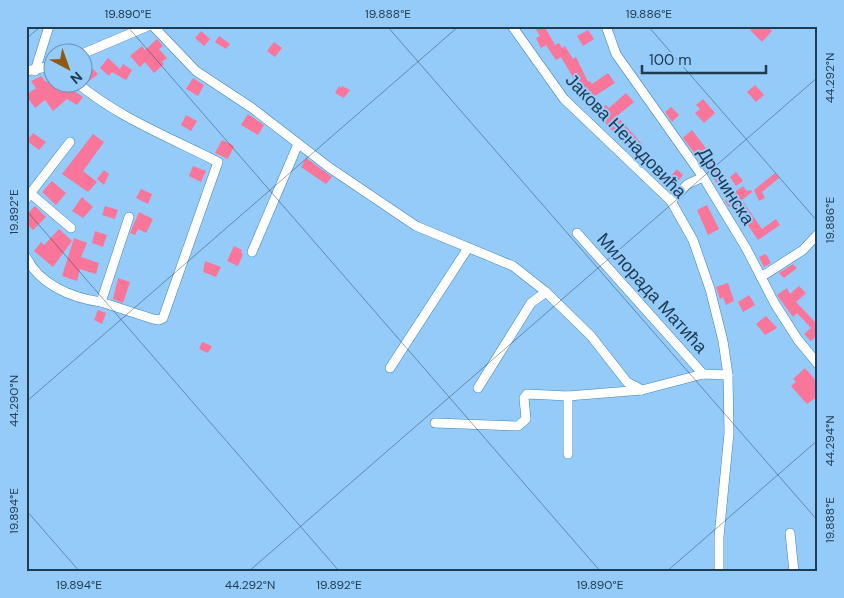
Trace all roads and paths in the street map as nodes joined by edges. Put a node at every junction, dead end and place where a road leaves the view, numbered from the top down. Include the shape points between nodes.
1 (49, 26) edge
2 (148, 26) edge
3 (153, 26) edge
4 (512, 26) edge
5 (606, 26) edge
6 (92, 50) edge
7 (30, 71) edge
8 (89, 92) edge
9 (70, 142) dead end
10 (298, 144) junction
11 (703, 177) junction
12 (28, 197) edge
13 (671, 201) junction
14 (130, 217) dead end
15 (71, 228) dead end
16 (577, 233) dead end
17 (818, 234) edge
18 (468, 248) junction
19 (252, 252) dead end
20 (26, 257) edge
21 (761, 277) junction
22 (546, 292) junction
23 (101, 302) junction
24 (818, 364) edge
25 (390, 368) dead end
26 (704, 374) junction
27 (728, 375) junction
28 (478, 388) dead end
29 (642, 390) junction
30 (568, 396) junction
31 (435, 423) dead end
32 (568, 454) dead end
33 (790, 533) dead end
34 (719, 572) edge
35 (794, 572) edge

1 - 7 street
2 - 6 street
3 - 10 street via 196,71 252,108
4 - 13 street, Јакова Ненадовића via 564,99
5 - 11 street, Дрочинска via 616,54
8 - 23 street via 218,162 164,318 153,319
9 - 12 street
10 - 18 street via 416,226
10 - 19 street
11 - 13 street via 688,184
11 - 21 street, Дрочинска
12 - 15 street
13 - 27 street, Јакова Ненадовића via 693,240 710,290
14 - 23 street
16 - 26 street, Милорада Матића
17 - 21 street via 803,250
18 - 22 street via 514,266
18 - 25 street
20 - 23 street via 49,284 75,296
21 - 24 street, Дрочинска via 798,340
22 - 28 street via 531,303
22 - 29 street via 591,336 628,382
26 - 27 street
26 - 29 street
27 - 34 street, Јакова Ненадовића via 728,433
29 - 30 street
30 - 31 street via 527,394 524,398 526,419 518,426
30 - 32 street
33 - 35 street

